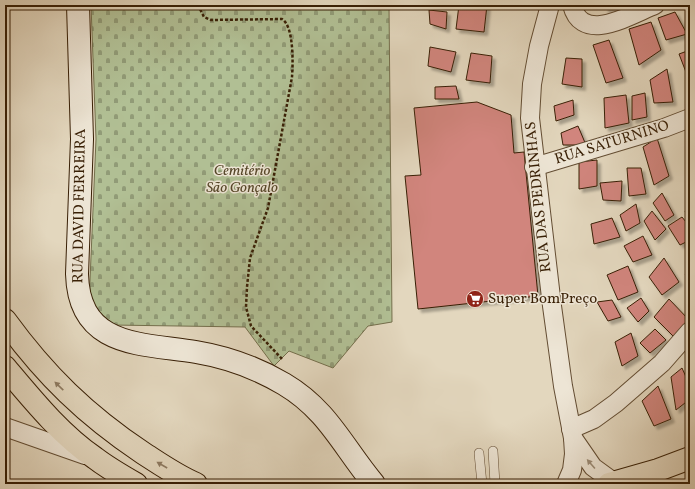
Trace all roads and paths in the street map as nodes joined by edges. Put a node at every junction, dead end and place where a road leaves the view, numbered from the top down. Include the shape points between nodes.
1 (78, 5) edge
2 (198, 5) edge
3 (550, 5) edge
4 (572, 5) edge
5 (655, 5) edge
6 (690, 118) edge
7 (534, 167) junction
8 (5, 320) edge
9 (690, 331) edge
10 (283, 361) dead end
11 (5, 367) edge
12 (5, 427) edge
13 (572, 434) junction
14 (493, 451) dead end
15 (479, 453) dead end
16 (94, 458) junction
17 (690, 458) edge
18 (367, 479) edge
19 (136, 484) edge
20 (196, 484) edge
21 (482, 484) edge
22 (495, 484) edge
23 (566, 484) edge
24 (617, 484) edge

1 - 18 main road, RUA DAVID FERREIRA via 82,139 77,274 82,304 98,326 122,340 226,359 283,384 311,402 329,422
2 - 10 path via 204,17 211,20 282,19 288,25 293,63 292,77 268,208 250,258 246,307 251,326
3 - 7 street, RUA DAS PEDRINHAS via 532,84 530,118
4 - 5 street via 579,21 592,26
6 - 7 street, RUA SATURNINO
7 - 13 street, RUA DAS PEDRINHAS
20 -> 8 main road via 130,444 76,403 49,376
9 - 13 street via 662,363 616,403
11 - 16 main road via 30,397
12 - 16 street
13 - 23 street, RUA DAS PEDRINHAS via 574,454 572,470
24 -> 13 street, RUA DAS PEDRINHAS via 593,467
14 - 22 lane
15 - 21 lane
16 - 19 main road
17 - 24 main road

